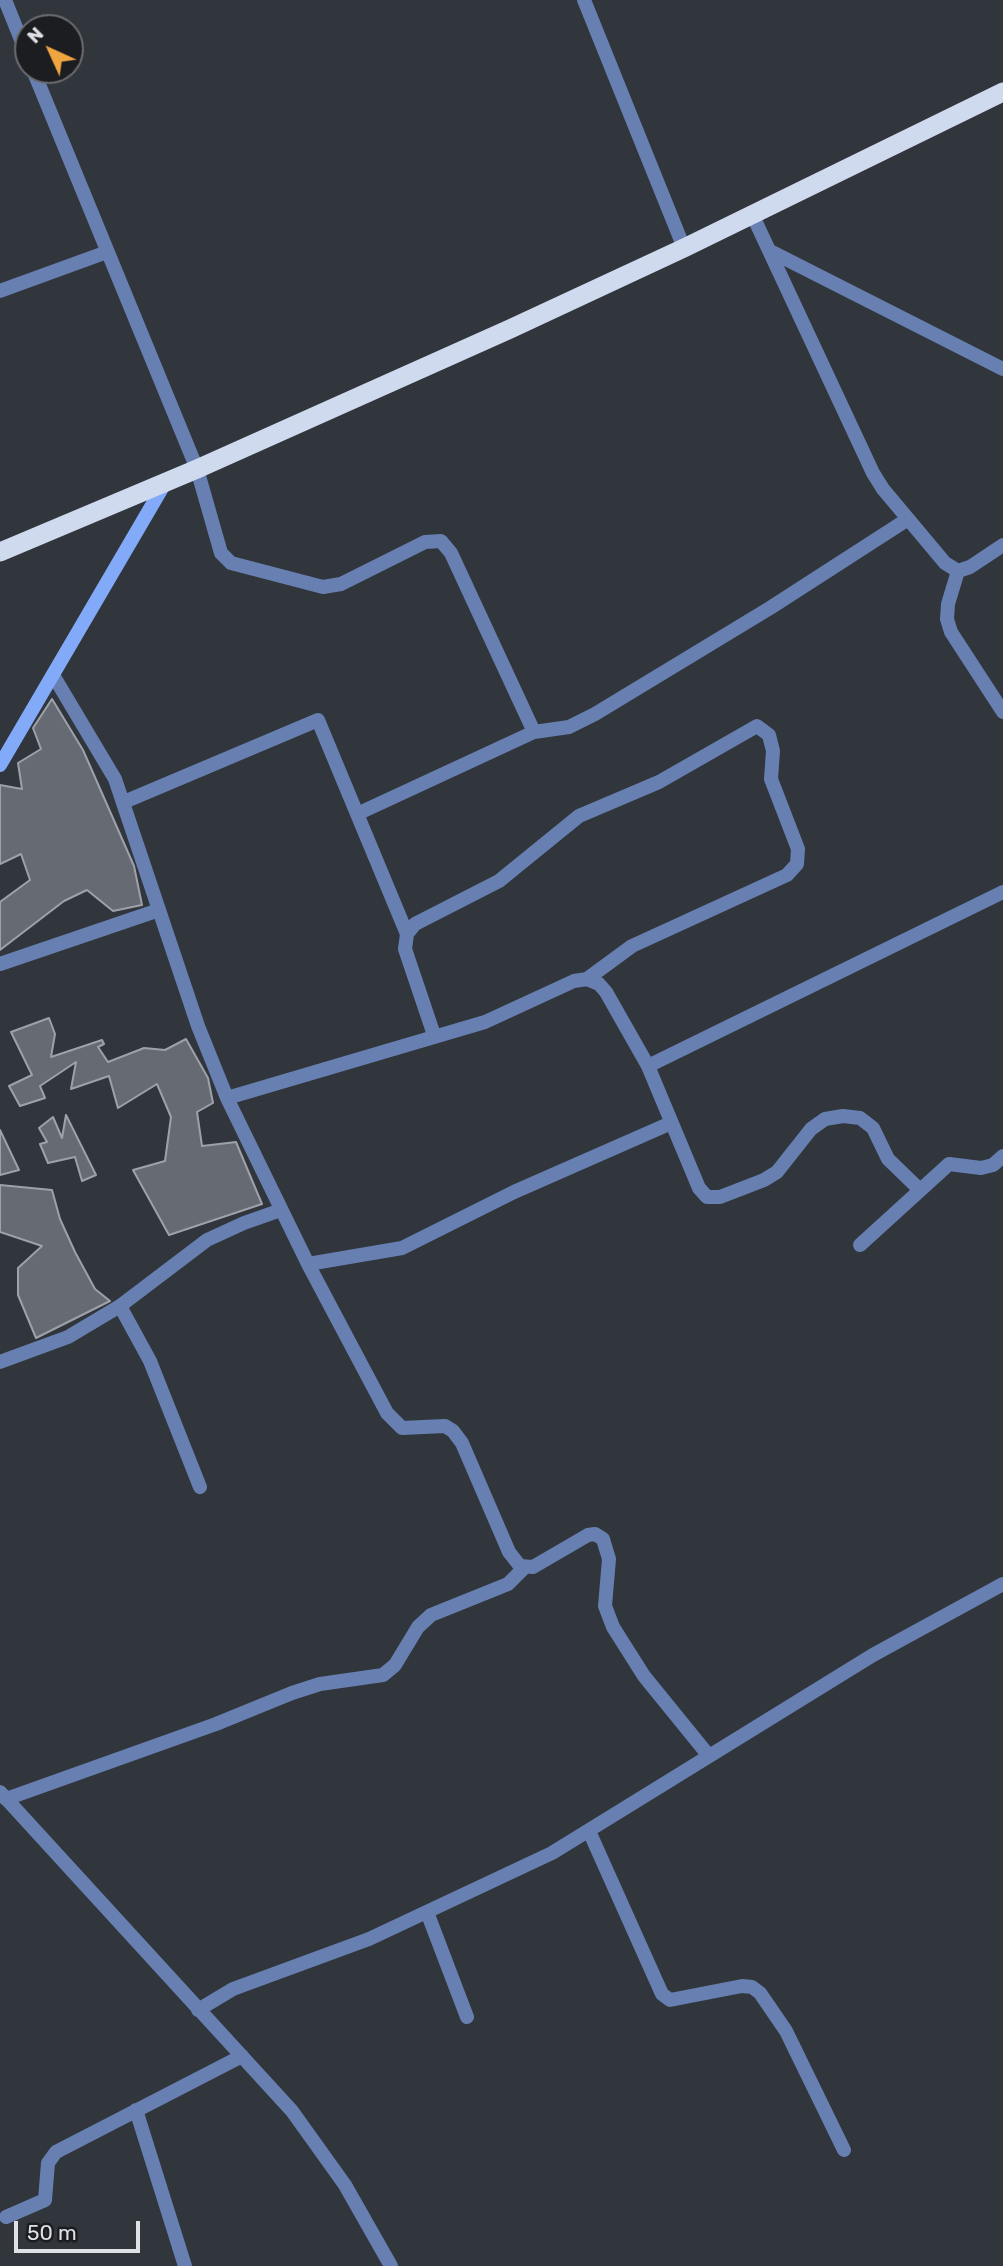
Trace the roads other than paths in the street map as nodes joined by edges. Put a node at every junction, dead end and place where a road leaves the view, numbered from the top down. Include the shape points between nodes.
1 (5, 0) edge
2 (584, 0) edge
3 (14, 22) edge
4 (39, 84) edge
5 (1003, 92) edge
6 (752, 214) junction
7 (684, 248) junction
8 (107, 252) junction
9 (772, 252) junction
10 (0, 291) edge
11 (1003, 369) edge
12 (197, 469) junction
13 (165, 482) junction
14 (908, 519) junction
15 (1003, 545) edge
16 (0, 552) edge
17 (958, 571) junction
18 (53, 675) junction
19 (1003, 712) edge
20 (534, 732) junction
21 (0, 765) edge
22 (124, 802) junction
23 (357, 814) junction
24 (1003, 892) edge
25 (159, 910) junction
26 (407, 934) junction
27 (0, 964) edge
28 (587, 979) junction
29 (434, 1035) junction
30 (648, 1066) junction
31 (227, 1098) junction
32 (671, 1123) junction
33 (1003, 1156) edge
34 (919, 1189) junction
35 (281, 1210) junction
36 (860, 1245) dead end
37 (308, 1264) junction
38 (120, 1306) junction
39 (0, 1362) edge
40 (200, 1487) dead end
41 (524, 1568) junction
42 (1003, 1584) edge
43 (709, 1756) junction
44 (3, 1795) edge
45 (589, 1830) junction
46 (427, 1912) junction
47 (198, 2010) junction
48 (467, 2017) dead end
49 (242, 2056) junction
50 (136, 2110) junction
51 (844, 2150) dead end
52 (6, 2217) dead end
53 (185, 2266) edge
54 (391, 2266) edge

1 - 3 street
2 - 7 street
4 - 8 street
5 - 6 highway
6 - 7 highway
6 - 9 street
7 - 12 highway
8 - 10 street
8 - 12 street
9 - 11 street
9 - 14 street via 873,473
12 - 13 highway
12 - 20 street via 221,553 232,563 323,587 341,584 425,542 441,541 451,552
13 - 16 highway
13 - 18 main road
14 - 17 street via 945,563
14 - 20 street via 595,714 569,727
15 - 17 street
17 - 19 street via 948,604 951,632
18 - 21 main road
18 - 22 street via 103,755
20 - 23 street
22 - 23 street via 318,720
22 - 25 street
23 - 26 street
24 - 30 street
25 - 27 street
25 - 31 street
26 - 28 street via 415,924 499,881 579,816 659,782 757,726 769,735 771,779 798,849 797,864 787,875 632,946
26 - 29 street via 405,949
28 - 29 street via 495,1019
28 - 30 street via 606,992
29 - 31 street
30 - 32 street
31 - 35 street
32 - 34 street via 698,1188 707,1197 720,1197 764,1180 777,1172 811,1129 825,1119 843,1116 860,1118 873,1128 888,1158
32 - 37 street via 514,1192 402,1248
33 - 34 street via 981,1168 949,1164
34 - 36 street
35 - 37 street
35 - 38 street via 207,1240
37 - 41 street via 393,1421 408,1430 445,1426 458,1436 509,1552
38 - 39 street via 68,1337
38 - 40 street via 150,1361
41 - 43 street via 542,1563 588,1535 603,1539 609,1559 606,1606 613,1627 644,1676
41 - 44 street via 508,1584 431,1615 383,1675 320,1684
42 - 43 street via 873,1655
43 - 45 street
44 - 47 street
45 - 46 street via 552,1853
45 - 51 street via 662,1994 670,2000 742,1986 756,1989 786,2031
46 - 47 street via 351,1947 233,1989
46 - 48 street
47 - 49 street
49 - 50 street
49 - 54 street via 325,2154
50 - 52 street via 56,2152 48,2163 45,2200
50 - 53 street

